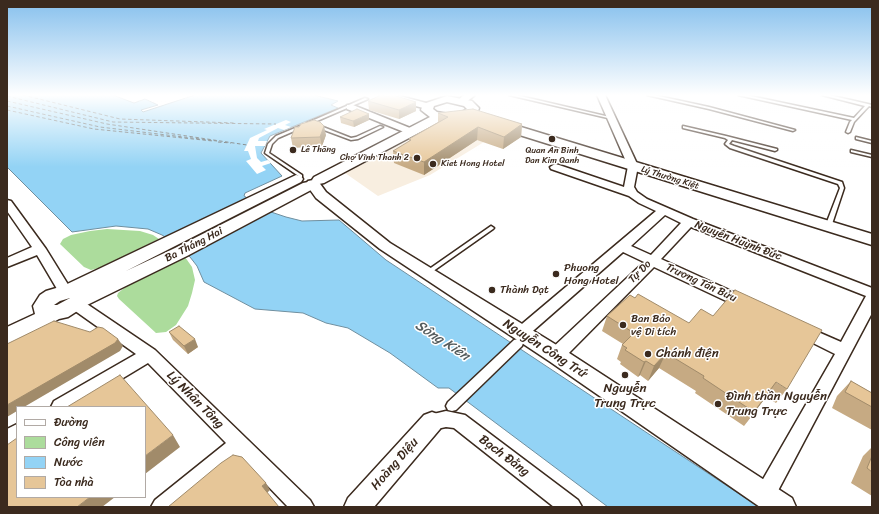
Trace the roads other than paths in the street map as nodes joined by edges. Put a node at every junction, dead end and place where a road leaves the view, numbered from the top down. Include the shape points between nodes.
1 (319, 119) edge
2 (380, 119) edge
3 (421, 119) edge
4 (484, 119) edge
5 (612, 119) edge
6 (751, 119) edge
7 (855, 119) edge
8 (308, 123) junction
9 (382, 127) dead end
10 (684, 127) dead end
11 (408, 130) junction
12 (794, 130) dead end
13 (848, 132) dead end
14 (730, 138) junction
15 (857, 138) dead end
16 (872, 142) edge
17 (775, 150) dead end
18 (853, 151) dead end
19 (872, 156) edge
20 (633, 166) junction
21 (555, 167) dead end
22 (303, 182) junction
23 (633, 194) junction
24 (7, 203) edge
25 (663, 211) junction
26 (689, 222) junction
27 (828, 227) junction
28 (491, 228) dead end
29 (872, 240) edge
30 (621, 246) junction
31 (40, 249) junction
32 (652, 260) junction
33 (7, 263) edge
34 (427, 273) junction
35 (872, 293) edge
36 (72, 297) junction
37 (872, 298) edge
38 (48, 310) junction
39 (760, 311) edge
40 (7, 323) edge
41 (788, 324) edge
42 (7, 337) edge
43 (520, 338) junction
44 (845, 351) junction
45 (149, 354) junction
46 (556, 355) junction
47 (62, 406) edge
48 (452, 406) dead end
49 (432, 422) joint
50 (16, 434) edge
51 (7, 439) edge
52 (239, 444) junction
53 (765, 495) junction
54 (162, 507) edge
55 (303, 507) edge
56 (357, 507) edge
57 (570, 507) edge
58 (783, 507) edge

1 - 8 lane, Nguyễn Công Trứ
2 - 11 street
3 - 11 main road, Ba Tháng Hai
4 - 20 main road, Lý Thường Kiệt
5 - 20 street
6 - 12 lane
7 - 13 lane
8 - 9 lane via 350,139
8 - 22 lane, Nguyễn Công Trứ via 277,137 270,144 267,153
10 - 14 lane
11 - 22 main road, Ba Tháng Hai
14 - 17 lane
14 - 27 lane via 727,144 732,147 840,183 842,188
15 - 16 lane
18 - 19 lane
20 - 23 street via 629,187
20 - 27 main road, Lý Thường Kiệt
21 - 23 street, Nguyễn Huỳnh Đức
22 - 34 street, Nguyễn Công Trứ via 385,246
22 - 36 main road, Ba Tháng Hai
23 - 25 street, Nguyễn Huỳnh Đức
24 - 31 street, Lý Nhân Tông
25 - 26 street, Nguyễn Huỳnh Đức
25 - 30 street
26 - 32 street, Tự Do
26 - 35 street, Nguyễn Huỳnh Đức
27 - 29 main road, Lý Thường Kiệt
28 - 34 lane
30 - 32 street, Trương Tấn Bửu
30 - 43 street
31 - 33 street
31 - 36 street, Lý Nhân Tông
32 - 39 street, Trương Tấn Bửu
32 - 46 street, Tự Do
34 - 43 street, Nguyễn Công Trứ
36 - 38 main road, Ba Tháng Hai via 62,312
36 - 45 street, Lý Nhân Tông
37 - 44 street
38 - 40 main road
38 - 42 main road
41 - 44 street
43 - 46 street, Nguyễn Công Trứ
43 - 48 street
44 - 53 street
45 - 47 street
45 - 52 street, Lý Nhân Tông
46 - 53 street, Nguyễn Công Trứ
49 - 56 street, Hoàng Diệu
49 - 57 street, Bạch Đằng via 446,419 458,421
50 - 51 street
52 - 54 street
52 - 55 street, Lý Nhân Tông
53 - 58 street, Nguyễn Công Trứ

